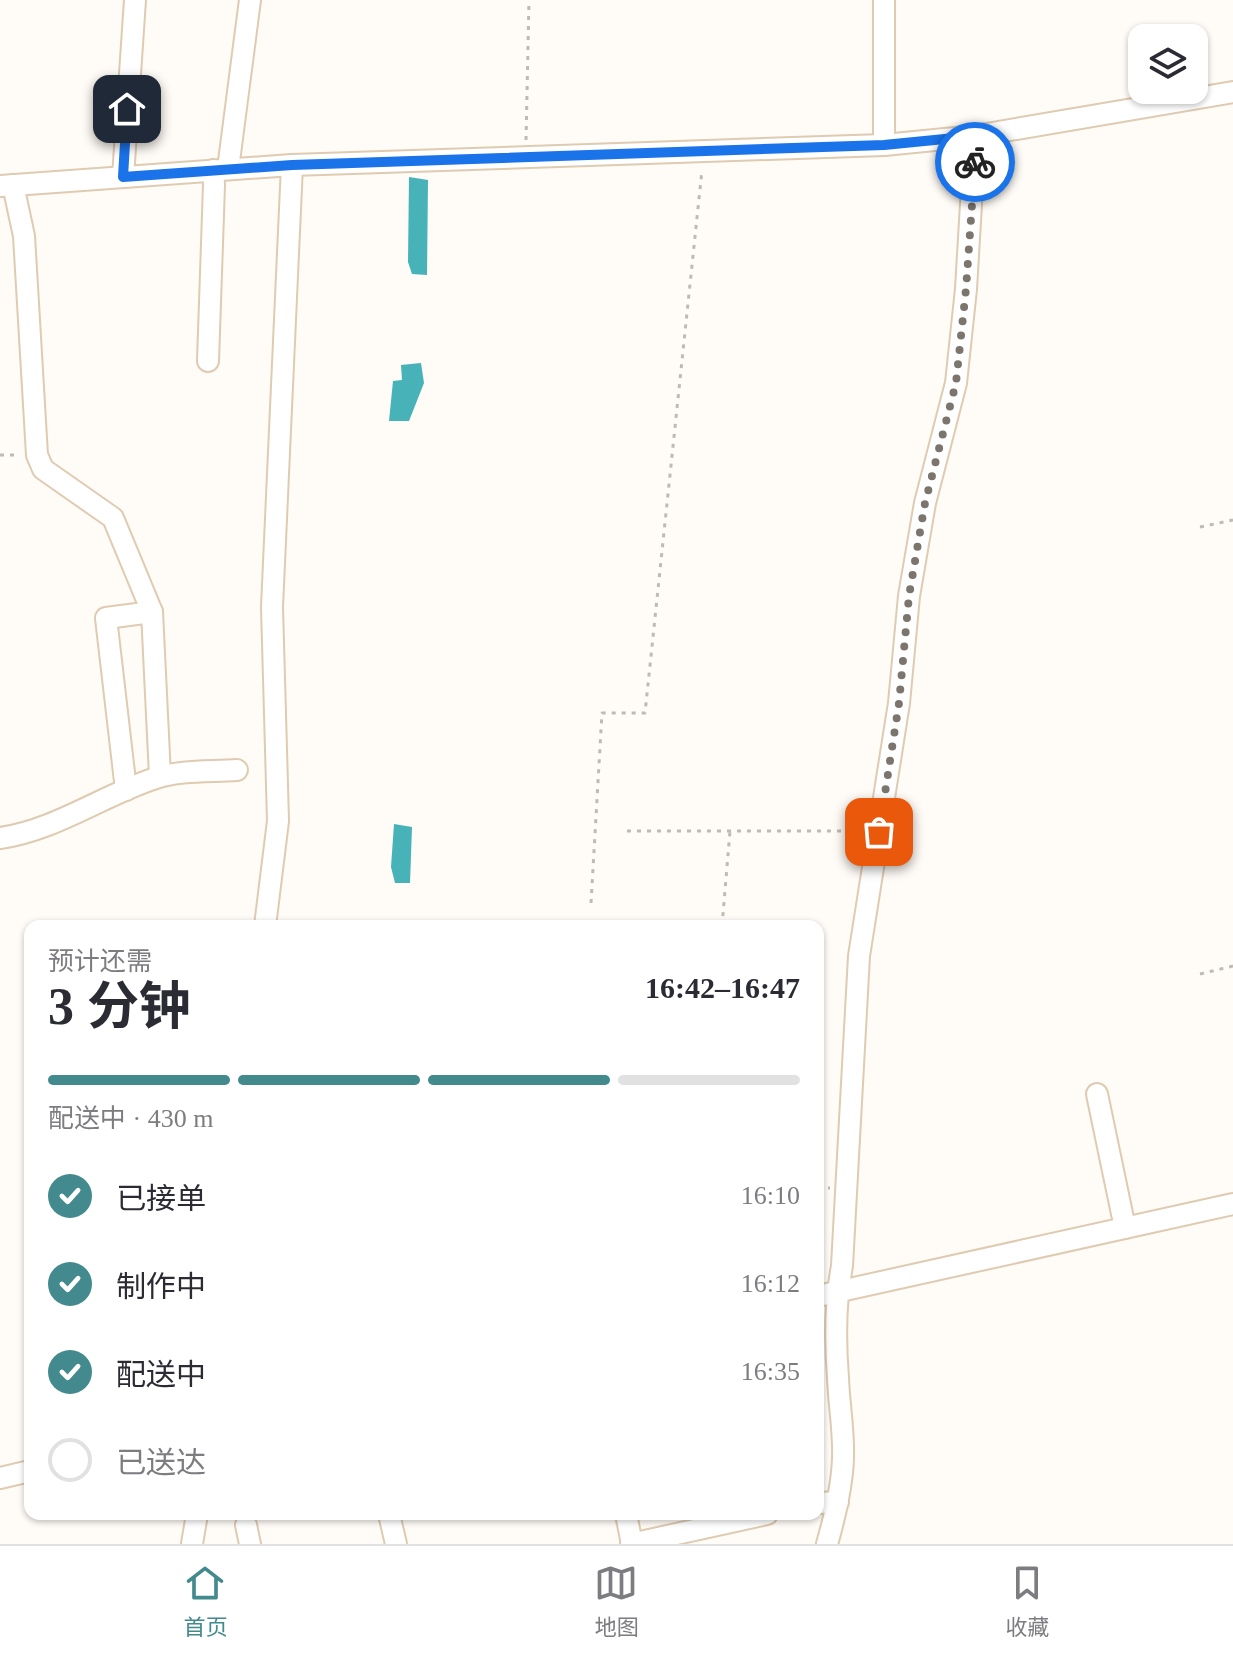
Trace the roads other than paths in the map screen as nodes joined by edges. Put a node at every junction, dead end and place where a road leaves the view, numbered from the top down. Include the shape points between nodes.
1 (135, 0) edge
2 (250, 0) edge
3 (884, 0) edge
4 (1233, 92) edge
5 (975, 136) junction
6 (884, 145) junction
7 (292, 165) junction
8 (220, 170) junction
9 (123, 177) junction
10 (6, 185) edge
11 (208, 361) dead end
12 (152, 612) junction
13 (237, 770) dead end
14 (160, 776) junction
15 (126, 790) junction
16 (0, 838) edge
17 (266, 920) edge
18 (1097, 1094) dead end
19 (1233, 1204) edge
20 (1125, 1228) junction
21 (827, 1294) edge
22 (24, 1472) edge
23 (0, 1478) edge
24 (828, 1502) edge
25 (196, 1520) edge
26 (390, 1520) edge
27 (627, 1520) edge
28 (740, 1520) edge
29 (192, 1544) edge
30 (396, 1544) edge
31 (632, 1544) edge
32 (827, 1544) edge

1 - 9 street
2 - 8 street
3 - 6 street
4 - 5 street
5 - 6 street
5 - 21 street via 956,383 911,581 899,703 859,956 842,1266
6 - 7 street
7 - 8 street
7 - 17 street via 272,607 278,821
8 - 9 street
8 - 11 street via 214,185
9 - 10 street
10 - 12 street via 24,236 37,455 43,469 113,518
12 - 14 street
12 - 15 street via 106,618
13 - 14 street
14 - 15 street
15 - 16 street via 62,820
18 - 20 street
19 - 20 street
20 - 21 street
21 - 24 street via 843,1417 843,1460
22 - 23 street
24 - 32 street
25 - 29 street
26 - 30 street
27 - 31 street
28 - 31 street

